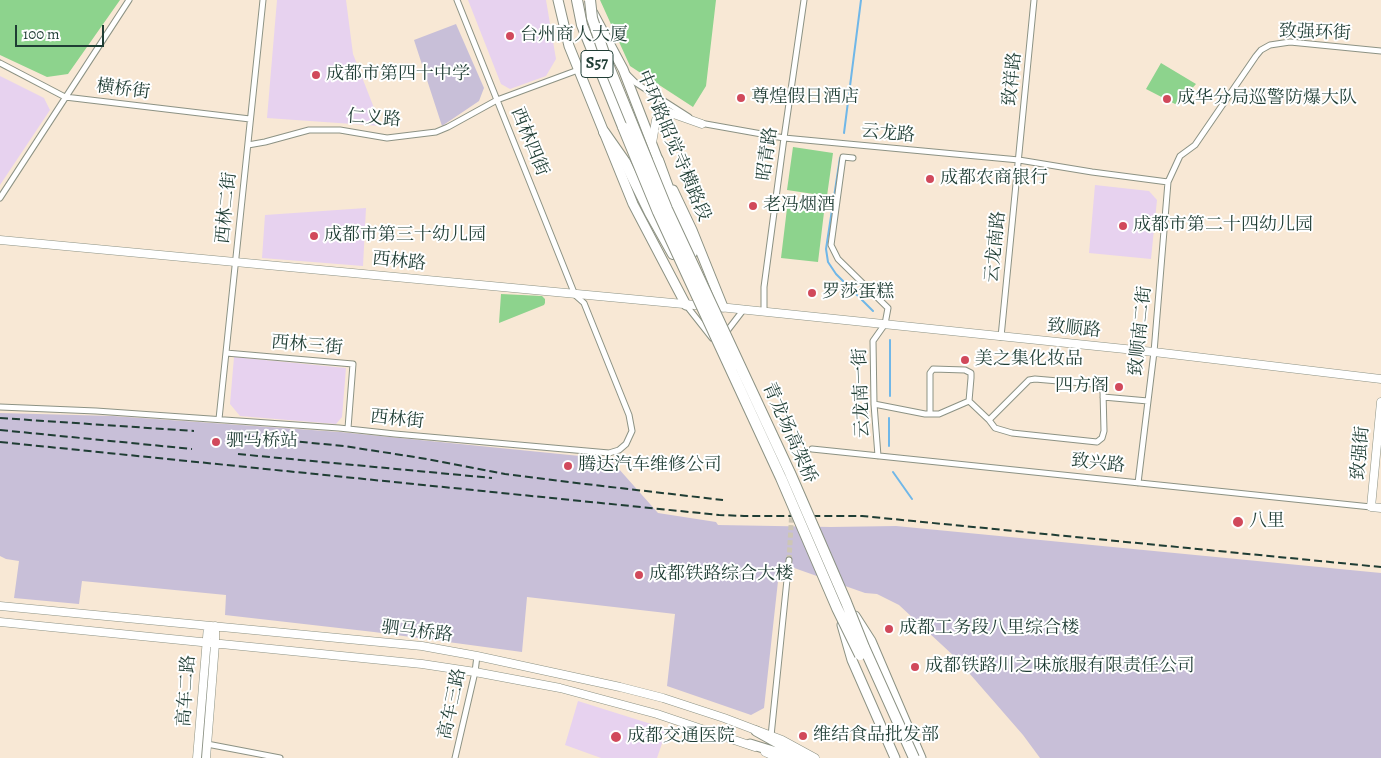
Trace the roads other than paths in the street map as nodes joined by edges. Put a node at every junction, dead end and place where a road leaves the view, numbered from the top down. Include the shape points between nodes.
1 (129, 0) edge
2 (263, 0) edge
3 (457, 0) edge
4 (558, 0) edge
5 (577, 0) edge
6 (588, 0) edge
7 (804, 0) edge
8 (1034, 0) edge
9 (1381, 51) edge
10 (0, 63) edge
11 (623, 69) junction
12 (578, 70) junction
13 (65, 97) junction
14 (497, 100) junction
15 (250, 119) junction
16 (702, 124) junction
17 (628, 125) junction
18 (604, 132) junction
19 (784, 138) junction
20 (652, 143) junction
21 (248, 145) junction
22 (853, 158) dead end
23 (658, 160) junction
24 (1018, 160) junction
25 (1168, 182) junction
26 (0, 198) edge
27 (0, 240) edge
28 (235, 261) junction
29 (700, 290) junction
30 (576, 295) junction
31 (686, 305) junction
32 (723, 307) junction
33 (744, 309) junction
34 (764, 312) junction
35 (885, 324) junction
36 (1001, 337) junction
37 (717, 344) junction
38 (226, 352) junction
39 (1154, 352) junction
40 (1381, 379) edge
41 (1103, 398) junction
42 (969, 401) junction
43 (1148, 401) junction
44 (1381, 402) edge
45 (874, 404) junction
46 (0, 407) edge
47 (930, 414) junction
48 (219, 419) junction
49 (990, 420) junction
50 (348, 428) junction
51 (812, 449) dead end
52 (878, 456) junction
53 (1138, 483) junction
54 (792, 493) dead end
55 (1371, 507) junction
56 (1381, 508) edge
57 (789, 560) tunnel mouth
58 (846, 602) junction
59 (0, 606) edge
60 (837, 608) junction
61 (0, 622) edge
62 (211, 626) junction
63 (206, 642) junction
64 (215, 644) junction
65 (477, 656) junction
66 (475, 672) junction
67 (756, 731) junction
68 (771, 736) junction
69 (207, 744) junction
70 (750, 744) joint
71 (773, 753) edge
72 (197, 758) edge
73 (206, 758) edge
74 (280, 758) edge
75 (456, 758) edge
76 (790, 758) edge
77 (804, 758) edge
78 (815, 758) edge
79 (895, 758) edge
80 (909, 758) edge
81 (914, 758) edge
82 (921, 758) edge

1 - 13 street
2 - 15 street, 西林二街
3 - 14 street, 西林四街
4 - 12 main road
5 - 17 highway, S57 via 582,25
6 - 11 main road, 中环路昭觉寺横路段
6 - 17 highway, S57, bridge
7 - 19 street, 昭青路
8 - 24 street, 致祥路
9 - 25 street, 致强环街 via 1290,42 1261,50 1195,145 1180,156
10 - 13 street, 横桥街
11 - 16 street, 云龙路 via 636,83
11 - 20 main road, 中环路昭觉寺横路段
12 - 14 street, 仁义路
12 - 18 main road
13 - 15 street, 横桥街
13 - 26 street
14 - 21 street, 仁义路 via 436,132 387,138 340,130 309,130
14 - 30 street, 西林四街
15 - 21 street, 西林二街
16 - 19 street, 云龙路
16 - 20 street via 664,113 656,120
17 - 29 highway, 青龙场高架桥, bridge via 667,208
18 - 29 highway, bridge via 625,162 650,213
18 - 31 main road via 633,204
19 - 24 street, 云龙路
19 - 34 street, 昭青路 via 764,287
20 - 23 main road, 中环路昭觉寺横路段
21 - 28 street, 西林二街
22 - 35 street via 843,157 831,245 838,259 888,308
23 - 29 highway, bridge
23 - 32 main road, 中环路昭觉寺横路段 via 692,230
24 - 25 street, 云龙路
24 - 36 street, 云龙南路
25 - 39 street, 致顺南二街
27 - 28 street, 西林路
28 - 30 street, 西林路
28 - 38 street, 西林二街
29 - 58 highway, 青龙场高架桥, bridge via 790,472
29 - 60 highway, 青龙场高架桥, bridge
30 - 31 street, 西林路
30 - 50 street, 西林街 via 584,303 631,422 632,432 626,444 618,450 609,453
31 - 32 street, 西林路
31 - 37 street
32 - 33 street, 西林路
33 - 34 street, 西林路
33 - 37 street
34 - 35 street, 致顺路
35 - 36 street, 致顺路
35 - 45 street, 云龙南一街 via 873,341
36 - 39 street, 致顺路
37 - 54 street via 770,459 788,480
38 - 48 street, 西林二街
38 - 50 street, 西林三街 via 353,364
39 - 40 street, 致顺路
39 - 43 street, 致顺南二街
41 - 43 street
41 - 49 street via 1101,388 1093,384 1029,380
41 - 49 street via 1104,431 1097,442 1012,433 995,428
42 - 47 street via 939,414
42 - 47 street via 971,373 933,369 930,373
42 - 49 street
43 - 53 street, 致顺南二街
44 - 55 street, 致强街
45 - 47 street
45 - 52 street, 云龙南一街
46 - 48 street, 西林街
48 - 50 street, 西林街
51 - 52 street, 致兴路
52 - 53 street, 致兴路
53 - 55 street, 致兴路
55 - 56 street, 致兴路
57 - 68 street
58 - 81 highway, 青龙场高架桥, bridge
58 - 82 main road, bridge via 871,641
59 - 62 street, 驷马桥路
60 - 79 main road, bridge via 852,660
60 - 80 highway, 青龙场高架桥, bridge
61 - 63 street, 驷马桥路
62 - 63 street, 高车二路
62 - 64 street, 高车二路
62 - 65 street, 驷马桥路 via 422,646
63 - 64 street, 驷马桥路
63 - 72 street, 高车二路
64 - 66 street, 驷马桥路
64 - 69 street, 高车二路
65 - 66 street, 高车三路
65 - 67 street, 驷马桥路 via 663,698
66 - 70 street, 驷马桥路 via 569,691 657,714
66 - 75 street, 高车三路
67 - 68 street, 驷马桥路
67 - 71 main road
68 - 78 street, 驷马桥路
69 - 73 street, 高车二路
69 - 74 street
70 - 71 main road
71 - 76 main road
71 - 77 main road

